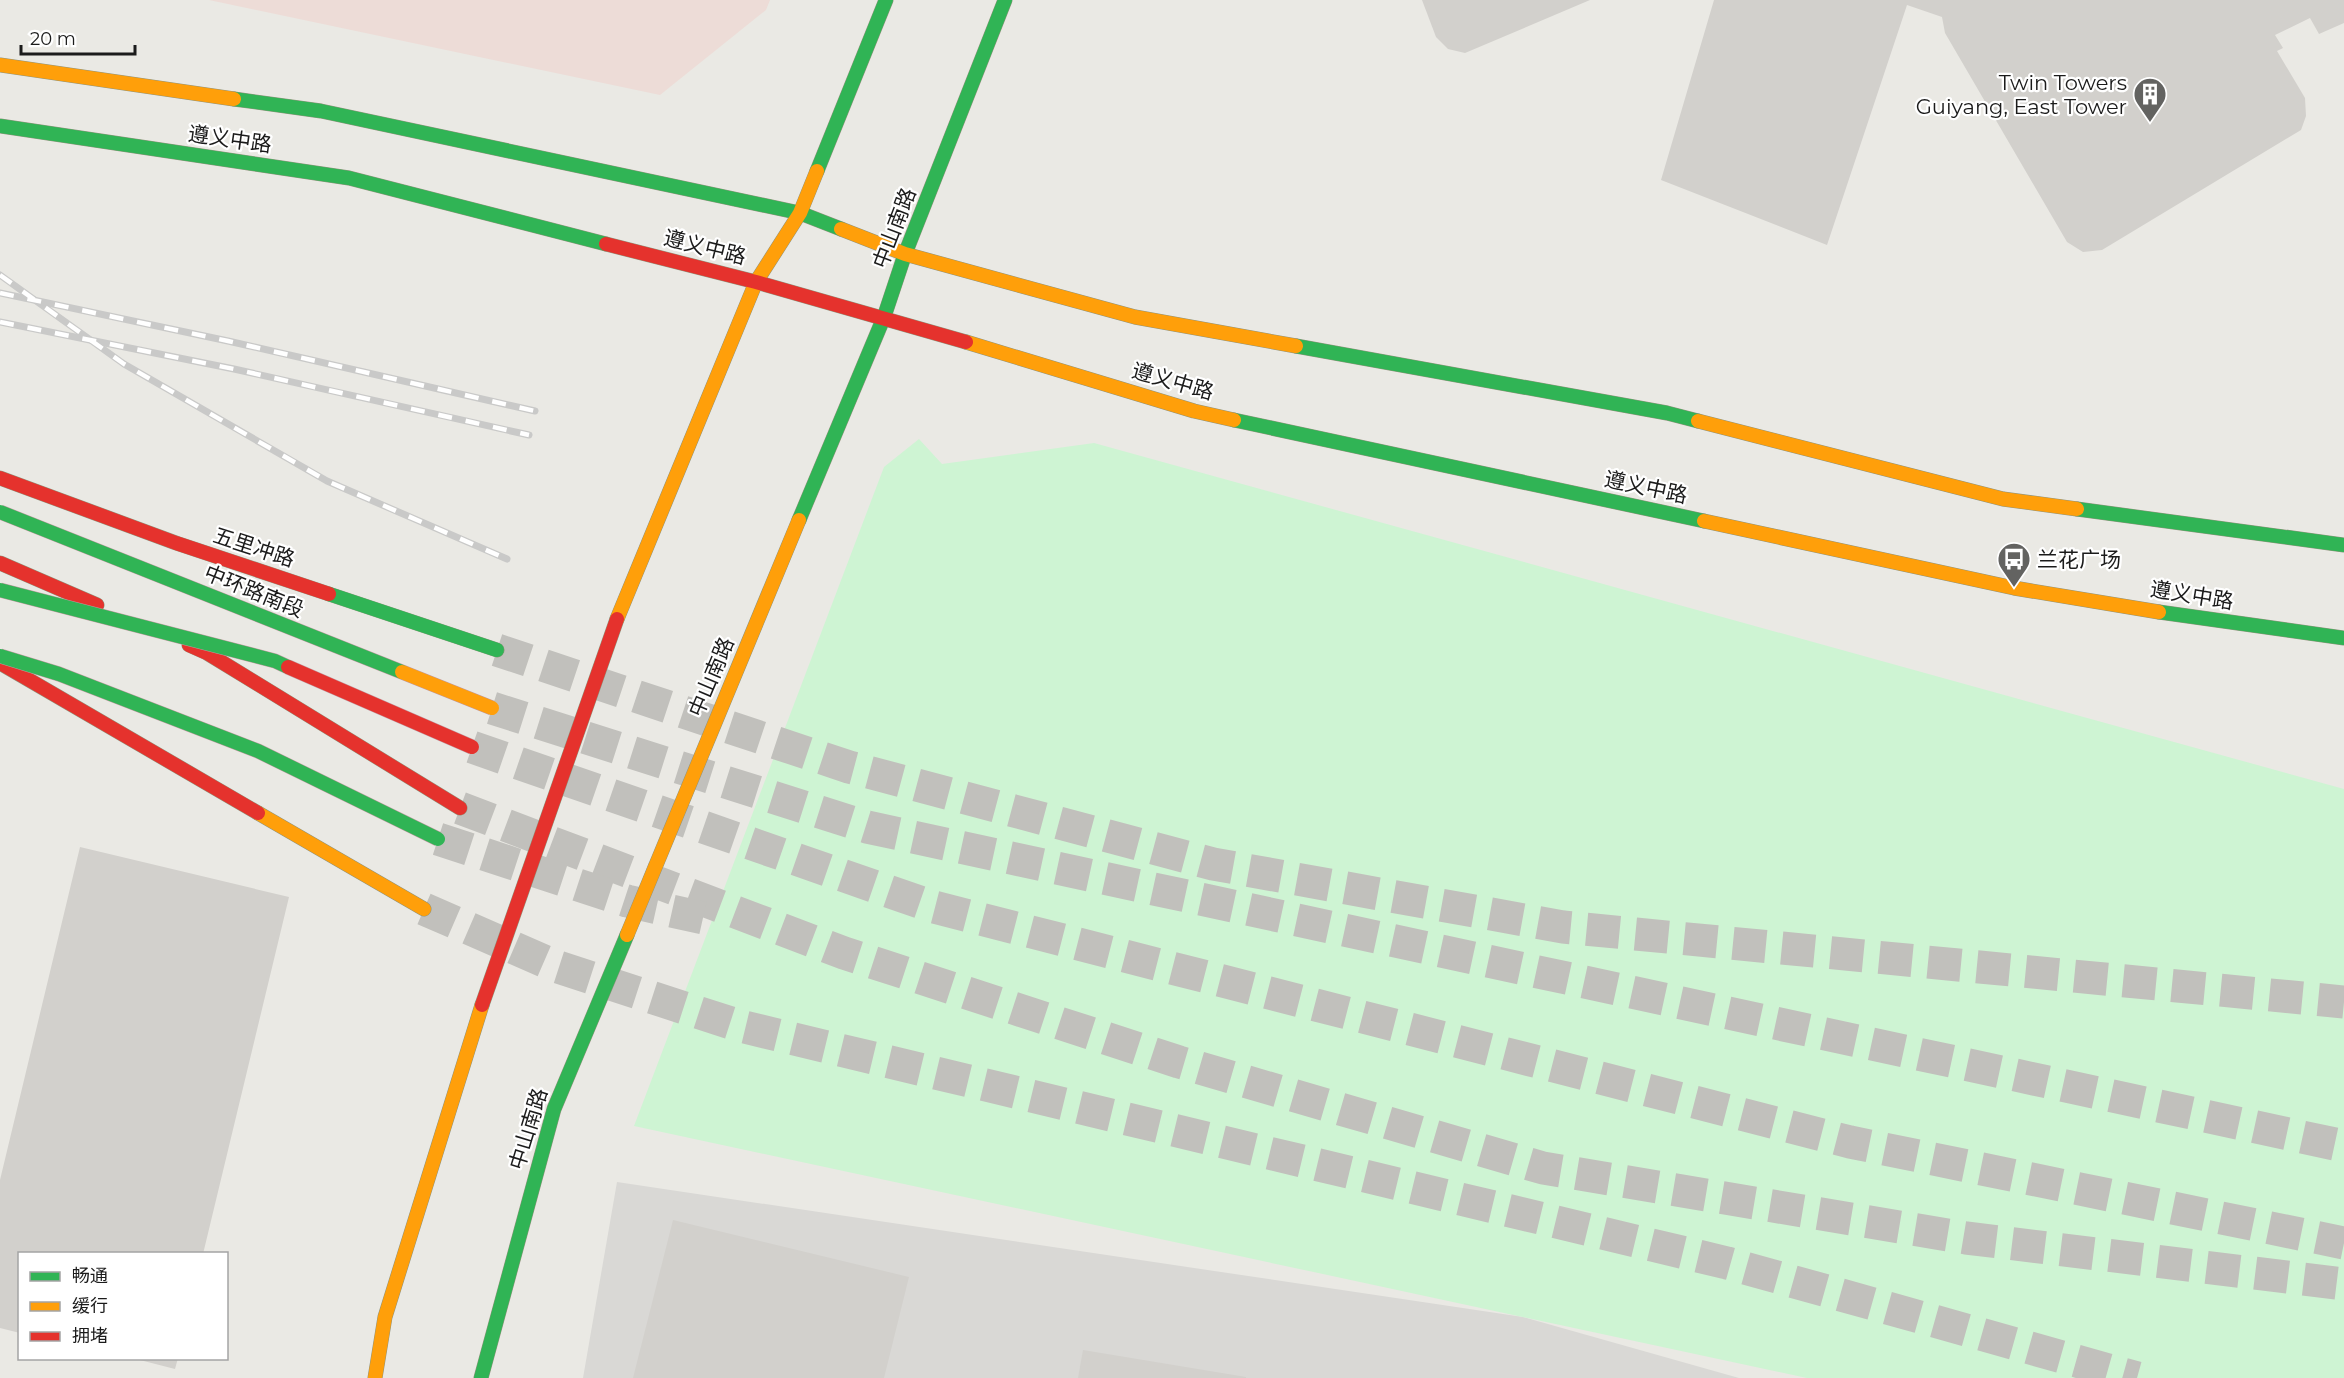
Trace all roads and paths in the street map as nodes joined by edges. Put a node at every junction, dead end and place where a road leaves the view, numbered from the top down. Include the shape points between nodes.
1 (886, 0) edge
2 (1005, 0) edge
3 (0, 65) edge
4 (0, 126) edge
5 (800, 213) junction
6 (905, 254) junction
7 (756, 282) junction
8 (884, 317) junction
9 (0, 478) edge
10 (31, 509) dead end
11 (0, 512) edge
12 (2344, 545) edge
13 (0, 563) edge
14 (155, 574) junction
15 (0, 590) edge
16 (2344, 638) edge
17 (497, 650) tunnel mouth
18 (0, 656) edge
19 (0, 663) edge
20 (492, 708) tunnel mouth
21 (472, 747) tunnel mouth
22 (460, 808) tunnel mouth
23 (438, 839) tunnel mouth
24 (424, 909) tunnel mouth
25 (375, 1378) edge
26 (481, 1378) edge

1 - 5 main road
2 - 6 main road, 中山南路
3 - 5 main road, 遵义中路 via 321,111
4 - 7 main road, 遵义中路 via 349,178
5 - 6 main road, 遵义中路
5 - 7 main road
6 - 8 main road, 中山南路
6 - 12 main road, 遵义中路 via 1135,317 1667,413 2003,499
7 - 8 main road, 遵义中路
7 - 25 main road via 615,623 482,1006 385,1317
8 - 16 main road, 遵义中路 via 1194,411 2014,588
8 - 26 main road, 中山南路 via 554,1109
9 - 17 main road, 五里冲路 via 176,543
10 - 14 main road, bridge
11 - 14 main road, 中环路南段, bridge
13 - 22 main road via 207,653
14 - 20 main road, 中环路南段, bridge
15 - 21 main road, bridge via 275,661
18 - 23 main road, bridge via 59,674 258,751
19 - 24 main road

